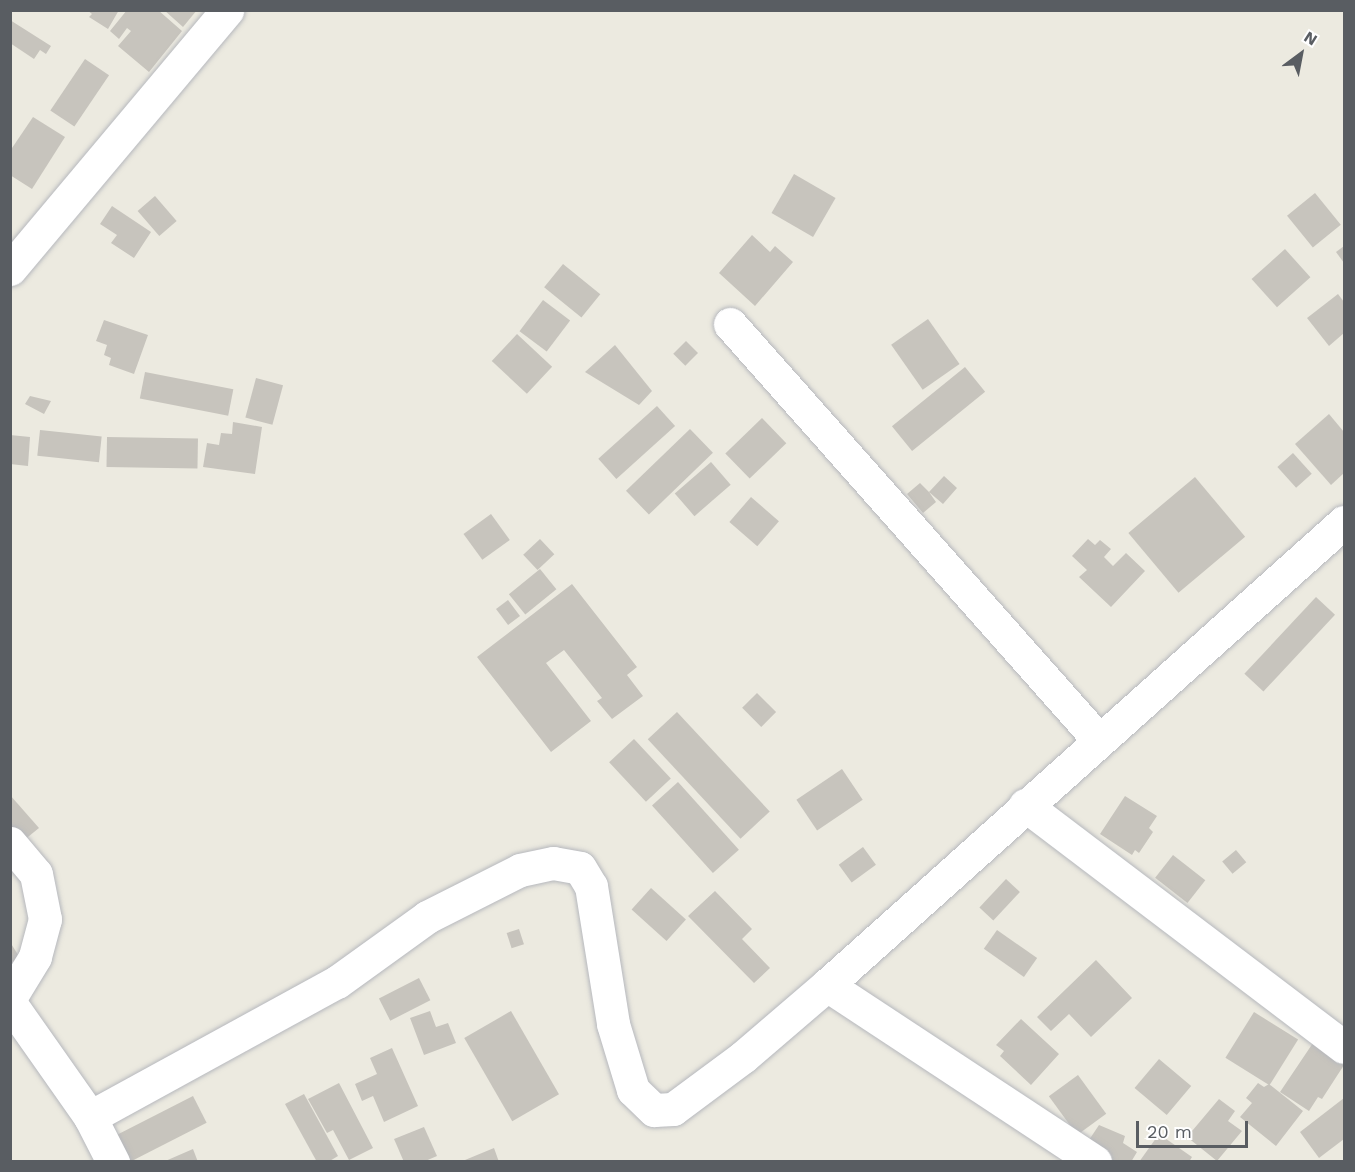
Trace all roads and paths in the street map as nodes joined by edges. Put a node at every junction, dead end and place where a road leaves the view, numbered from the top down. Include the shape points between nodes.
1 (227, 10) edge
2 (10, 269) edge
3 (730, 324) dead end
4 (1339, 535) edge
5 (1098, 739) junction
6 (1025, 805) junction
7 (10, 843) edge
8 (827, 985) junction
9 (10, 998) edge
10 (10, 1003) edge
11 (1344, 1047) edge
12 (90, 1117) junction
13 (113, 1161) edge
14 (1095, 1161) edge

1 - 2 street
3 - 5 street
4 - 5 street
5 - 6 street
6 - 8 street
6 - 11 street
7 - 9 street via 36,874 45,919 35,957
8 - 12 street via 673,1109 654,1110 633,1090 613,1024 591,886 580,868 553,863 520,870 427,917 337,982
8 - 14 street
10 - 12 street
12 - 13 street

